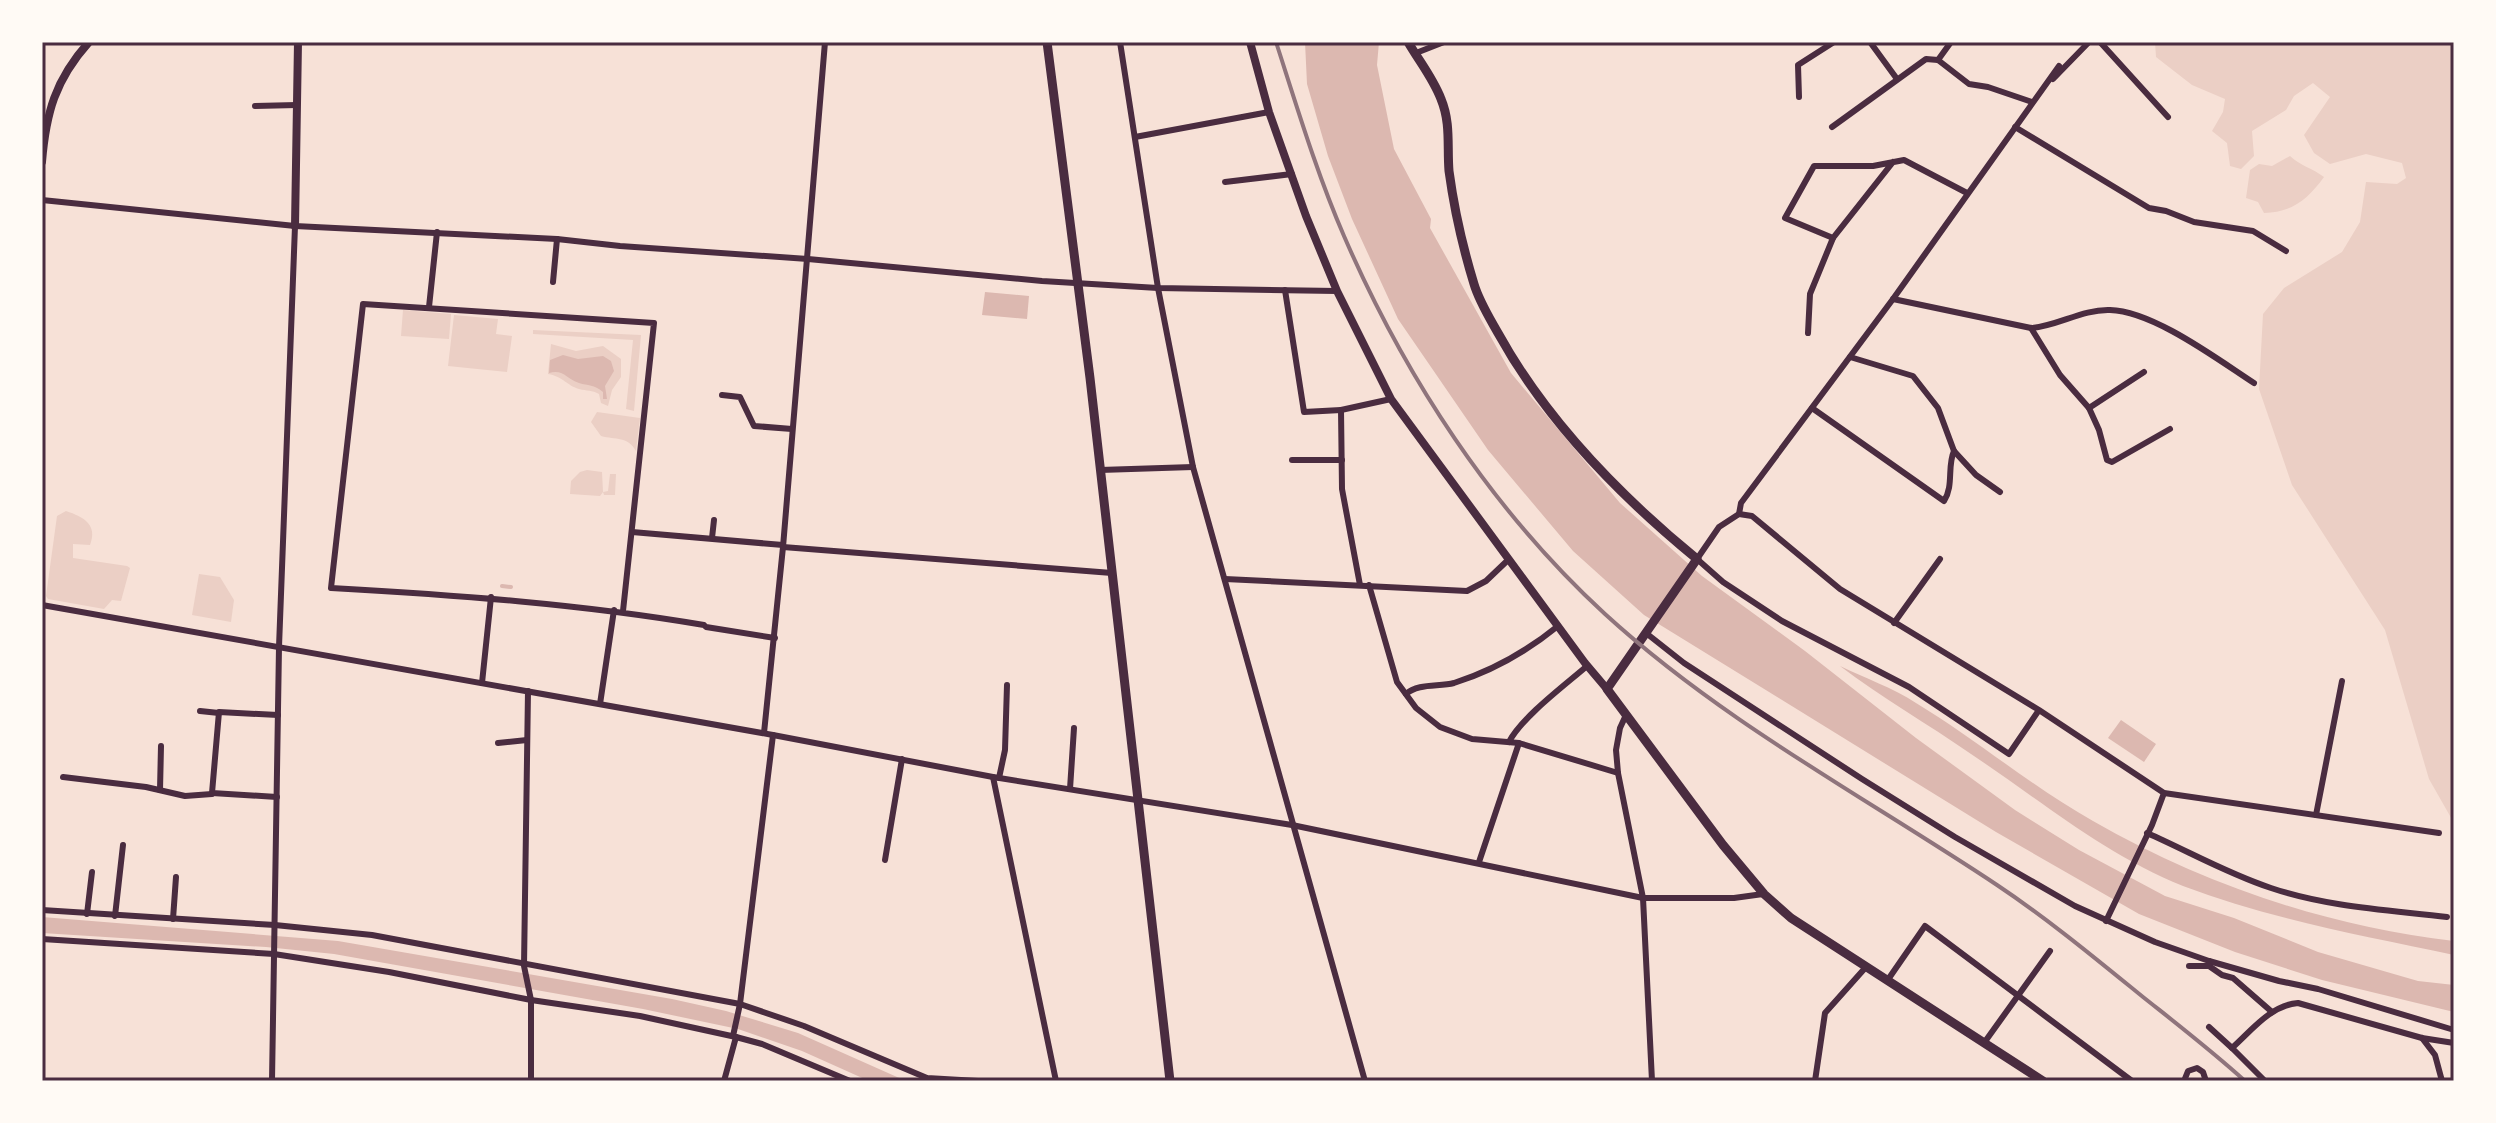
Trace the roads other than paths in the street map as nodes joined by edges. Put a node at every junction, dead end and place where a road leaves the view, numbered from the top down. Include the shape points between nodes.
1 (89, 42) edge
2 (298, 42) edge
3 (825, 42) edge
4 (1047, 42) edge
5 (1120, 42) edge
6 (1250, 42) edge
7 (1408, 42) edge
8 (1444, 42) edge
9 (1834, 42) edge
10 (1870, 42) edge
11 (1951, 42) edge
12 (2089, 42) edge
13 (2100, 42) edge
14 (1416, 53) junction
15 (1938, 60) junction
16 (2059, 66) dead end
17 (1897, 79) junction
18 (2050, 80) junction
19 (1799, 97) dead end
20 (2032, 102) junction
21 (297, 105) junction
22 (255, 106) dead end
23 (1269, 112) junction
24 (2168, 117) dead end
25 (1832, 127) dead end
26 (2015, 127) junction
27 (1135, 137) junction
28 (42, 162) edge
29 (1893, 162) junction
30 (1292, 174) junction
31 (1225, 182) dead end
32 (1967, 193) junction
33 (42, 200) edge
34 (295, 226) junction
35 (437, 232) junction
36 (1833, 238) junction
37 (557, 239) junction
38 (2286, 251) dead end
39 (808, 259) junction
40 (553, 282) dead end
41 (1077, 283) junction
42 (1158, 288) junction
43 (1285, 290) junction
44 (1337, 291) junction
45 (1893, 299) junction
46 (429, 307) junction
47 (2031, 328) junction
48 (1808, 333) dead end
49 (1850, 357) junction
50 (2144, 372) dead end
51 (2254, 383) dead end
52 (722, 395) dead end
53 (1391, 399) junction
54 (1812, 408) junction
55 (2089, 408) junction
56 (1341, 410) junction
57 (792, 429) junction
58 (2170, 429) dead end
59 (1954, 451) junction
60 (1292, 460) dead end
61 (1342, 460) junction
62 (1193, 467) junction
63 (1100, 470) junction
64 (2000, 492) dead end
65 (1739, 514) junction
66 (714, 520) dead end
67 (632, 532) junction
68 (712, 538) junction
69 (783, 546) junction
70 (1940, 559) dead end
71 (1508, 560) junction
72 (1696, 560) junction
73 (1112, 573) junction
74 (1225, 579) junction
75 (1360, 585) junction
76 (1369, 585) junction
77 (491, 597) junction
78 (42, 605) edge
79 (614, 610) junction
80 (623, 611) junction
81 (1894, 623) junction
82 (1558, 626) junction
83 (1648, 631) junction
84 (775, 638) junction
85 (279, 647) junction
86 (1587, 666) junction
87 (2342, 681) dead end
88 (482, 683) junction
89 (1007, 685) dead end
90 (1607, 689) junction
91 (528, 691) junction
92 (1406, 694) junction
93 (600, 704) junction
94 (2039, 710) junction
95 (200, 711) dead end
96 (219, 713) junction
97 (278, 715) junction
98 (1626, 715) junction
99 (1074, 728) dead end
100 (764, 733) junction
101 (773, 735) junction
102 (527, 740) junction
103 (1509, 742) junction
104 (498, 743) dead end
105 (1519, 743) junction
106 (161, 746) dead end
107 (902, 759) junction
108 (1618, 773) junction
109 (63, 777) dead end
110 (996, 777) junction
111 (1070, 789) junction
112 (160, 790) junction
113 (212, 793) junction
114 (2164, 793) junction
115 (277, 797) junction
116 (1138, 801) junction
117 (2316, 815) junction
118 (1292, 825) junction
119 (2147, 833) junction
120 (2439, 833) dead end
121 (123, 845) dead end
122 (885, 860) dead end
123 (1479, 862) junction
124 (92, 872) dead end
125 (176, 877) dead end
126 (1764, 894) junction
127 (1643, 898) junction
128 (42, 910) edge
129 (87, 914) junction
130 (115, 916) junction
131 (2447, 917) dead end
132 (173, 919) junction
133 (2106, 921) junction
134 (275, 928) junction
135 (42, 939) edge
136 (2050, 951) dead end
137 (274, 952) junction
138 (2209, 963) junction
139 (2189, 966) dead end
140 (1866, 967) junction
141 (524, 968) junction
142 (1887, 981) junction
143 (2018, 995) junction
144 (530, 996) junction
145 (740, 1006) junction
146 (2272, 1012) junction
147 (2209, 1027) dead end
148 (2454, 1030) edge
149 (734, 1035) junction
150 (2422, 1038) junction
151 (1984, 1043) junction
152 (2454, 1043) edge
153 (2232, 1048) junction
154 (927, 1079) edge
155 (272, 1081) edge
156 (531, 1081) edge
157 (724, 1081) edge
158 (850, 1081) edge
159 (978, 1081) edge
160 (1056, 1081) edge
161 (1170, 1081) edge
162 (1365, 1081) edge
163 (1652, 1081) edge
164 (1815, 1081) edge
165 (2043, 1081) edge
166 (2132, 1081) edge
167 (2184, 1081) edge
168 (2206, 1081) edge
169 (2265, 1081) edge
170 (2442, 1081) edge

1 - 28 street via 62,78 51,104
2 - 21 street
3 - 39 street
4 - 41 main road
5 - 27 street
6 - 23 street
7 - 14 main road
8 - 14 street
9 - 19 street via 1798,65
10 - 17 street
11 - 15 street
12 - 18 street
13 - 24 street
14 - 72 main road via 1442,100 1460,225 1474,285 1493,324 1524,375 1601,470
15 - 17 street via 1926,59
15 - 20 street via 1969,84
16 - 18 street
17 - 25 street
18 - 20 street
20 - 26 street
21 - 22 street
21 - 34 street
23 - 27 street
23 - 30 street
26 - 32 street
26 - 38 street via 2149,208 2253,231
27 - 42 street
29 - 32 street via 1904,160
29 - 36 street
29 - 36 street via 1814,166 1785,218
30 - 31 street
30 - 44 street
32 - 45 street
33 - 34 street
34 - 35 street
34 - 85 street
35 - 37 street
35 - 46 street
36 - 48 street via 1810,294
37 - 39 street
37 - 40 street
39 - 41 street
39 - 57 street
41 - 42 street
41 - 63 main road
42 - 43 street
42 - 62 street
43 - 44 street
43 - 56 street via 1304,412
44 - 53 street
45 - 47 street
45 - 49 street
46 - 67 street via 654,323
46 - 77 street via 363,304 331,588
47 - 51 street via 2091,312 2126,313 2158,324
47 - 55 street via 2060,375
49 - 54 street
49 - 59 street via 1913,376 1938,408
50 - 55 street
52 - 57 street via 740,397 754,426
53 - 56 street
53 - 71 street
54 - 59 street via 1944,501
54 - 65 street via 1741,503
55 - 58 street via 2112,462
56 - 61 street
57 - 69 street
59 - 64 street
60 - 61 street
61 - 75 street via 1342,489
62 - 63 street
62 - 74 street
63 - 73 main road
65 - 72 street via 1719,527
65 - 81 street via 1752,516 1840,589
66 - 68 street
67 - 68 street
67 - 80 street
68 - 69 street
69 - 73 street
69 - 84 street
70 - 81 street
71 - 76 street via 1467,591
71 - 82 street
72 - 83 main road
72 - 94 street via 1782,621 1909,687 2009,754
73 - 116 main road
74 - 75 street
74 - 118 street
75 - 76 street
76 - 92 street via 1397,682
77 - 79 street
77 - 88 street
78 - 85 street
79 - 80 street
79 - 93 street
80 - 84 street
81 - 94 street
82 - 86 street
82 - 92 street via 1514,659
83 - 90 main road
83 - 133 street via 1684,663 1929,821
84 - 100 street
85 - 88 street
85 - 97 street
86 - 90 street
86 - 103 street
87 - 117 street
88 - 91 street
89 - 110 street via 1005,750
90 - 98 main road
91 - 93 street
91 - 102 street
92 - 103 street via 1440,727 1472,739
93 - 100 street
94 - 114 street
95 - 96 street
96 - 97 street
96 - 113 street
97 - 115 street
98 - 108 street via 1616,750
98 - 126 main road
99 - 111 street
100 - 101 street
101 - 107 street
101 - 145 street
102 - 104 street
102 - 141 street
103 - 105 street
105 - 108 street
105 - 123 street
106 - 112 street
107 - 110 street
107 - 122 street
108 - 127 street
109 - 112 street
110 - 111 street
110 - 160 street
111 - 116 street
112 - 113 street via 185,796
113 - 115 street
114 - 117 street
114 - 119 street
115 - 134 street
116 - 118 street
116 - 161 main road
117 - 120 street
118 - 123 street
118 - 162 street
119 - 131 street via 2281,891
119 - 133 street
121 - 130 street
123 - 127 street
124 - 129 street
125 - 132 street
126 - 127 street
126 - 140 main road
127 - 163 street
128 - 129 street
129 - 130 street
130 - 132 street
132 - 134 street
133 - 138 street
134 - 137 street
134 - 141 street via 372,935
135 - 137 street
136 - 143 street
137 - 144 street
137 - 155 street
138 - 139 street
138 - 146 street
138 - 148 street
140 - 142 main road
140 - 164 street via 1825,1013
141 - 144 street
141 - 145 street
142 - 143 street via 1925,926
142 - 151 main road
143 - 151 street
143 - 166 street
144 - 149 street
144 - 156 street
145 - 149 street
145 - 154 street via 804,1026
146 - 150 street via 2298,1003
146 - 153 street
147 - 153 street
149 - 157 street
149 - 158 street
150 - 152 street
150 - 170 street via 2435,1055
151 - 165 main road
153 - 169 street
154 - 159 street
167 - 168 street via 2188,1071 2197,1068

